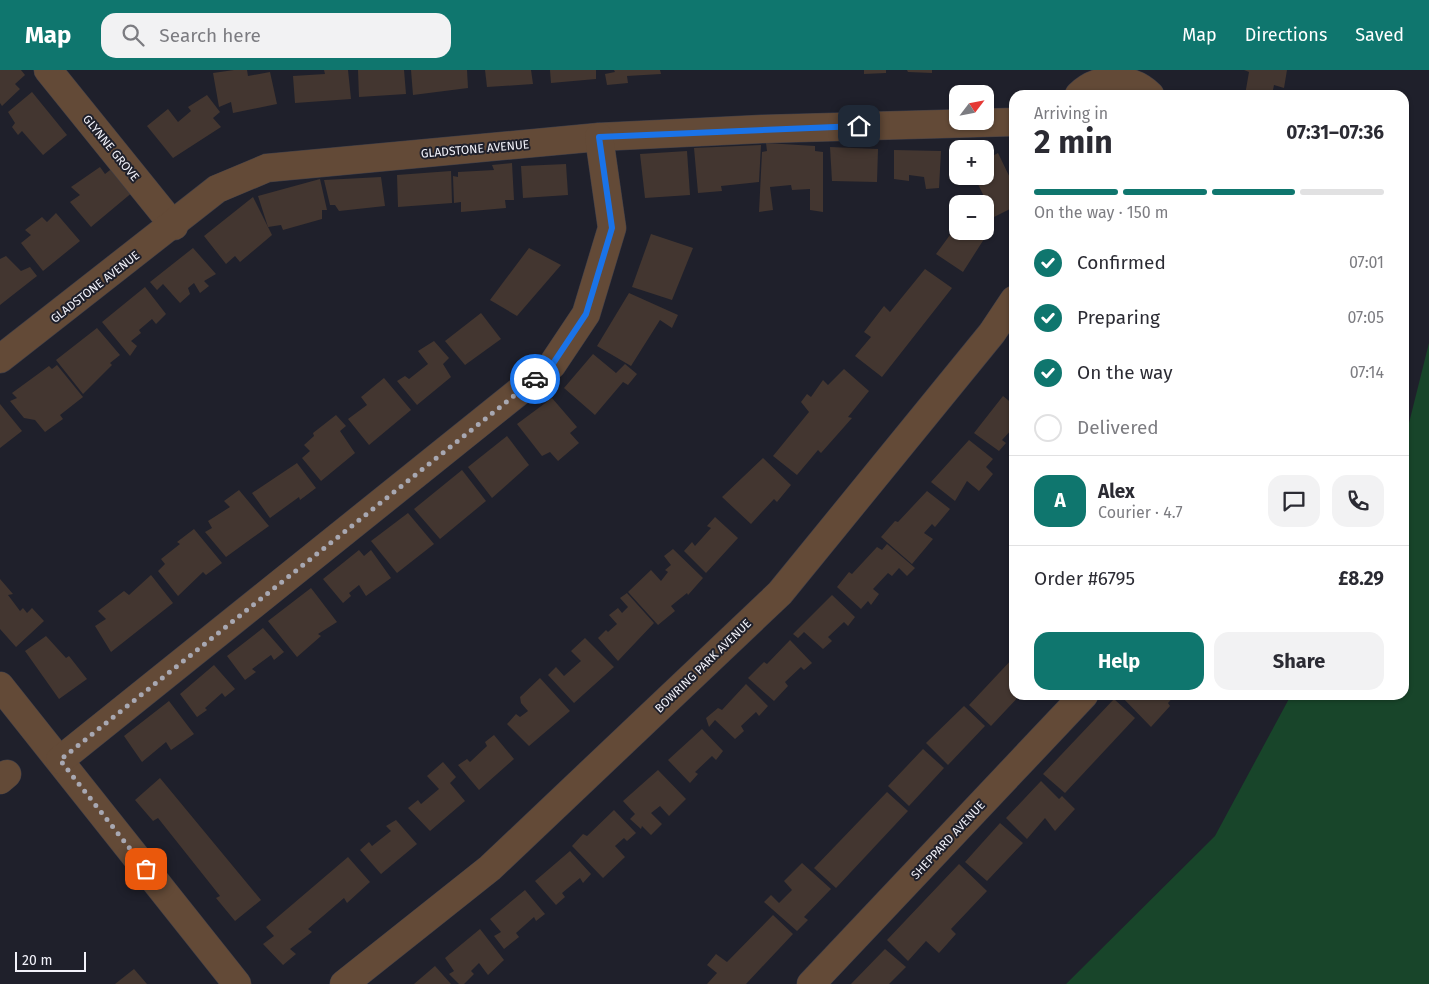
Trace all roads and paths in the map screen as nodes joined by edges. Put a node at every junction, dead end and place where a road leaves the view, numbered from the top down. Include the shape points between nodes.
1 (48, 70) edge
2 (1129, 76) edge
3 (1083, 83) edge
4 (1144, 90) edge
5 (1009, 122) edge
6 (599, 137) junction
7 (174, 226) junction
8 (1009, 308) edge
9 (0, 360) edge
10 (0, 686) edge
11 (1079, 700) edge
12 (60, 760) junction
13 (237, 984) edge
14 (344, 984) edge
15 (811, 984) edge

1 - 7 street, GLYNNE GROVE
2 - 3 street
2 - 4 street
5 - 6 street, GLADSTONE AVENUE
6 - 7 street, GLADSTONE AVENUE via 266,168 217,189
6 - 12 street via 612,228 586,314 552,365
7 - 9 street, GLADSTONE AVENUE
8 - 14 street, BOWRING PARK AVENUE via 992,333 780,593 490,868
10 - 12 street
11 - 15 street, SHEPPARD AVENUE
12 - 13 street

